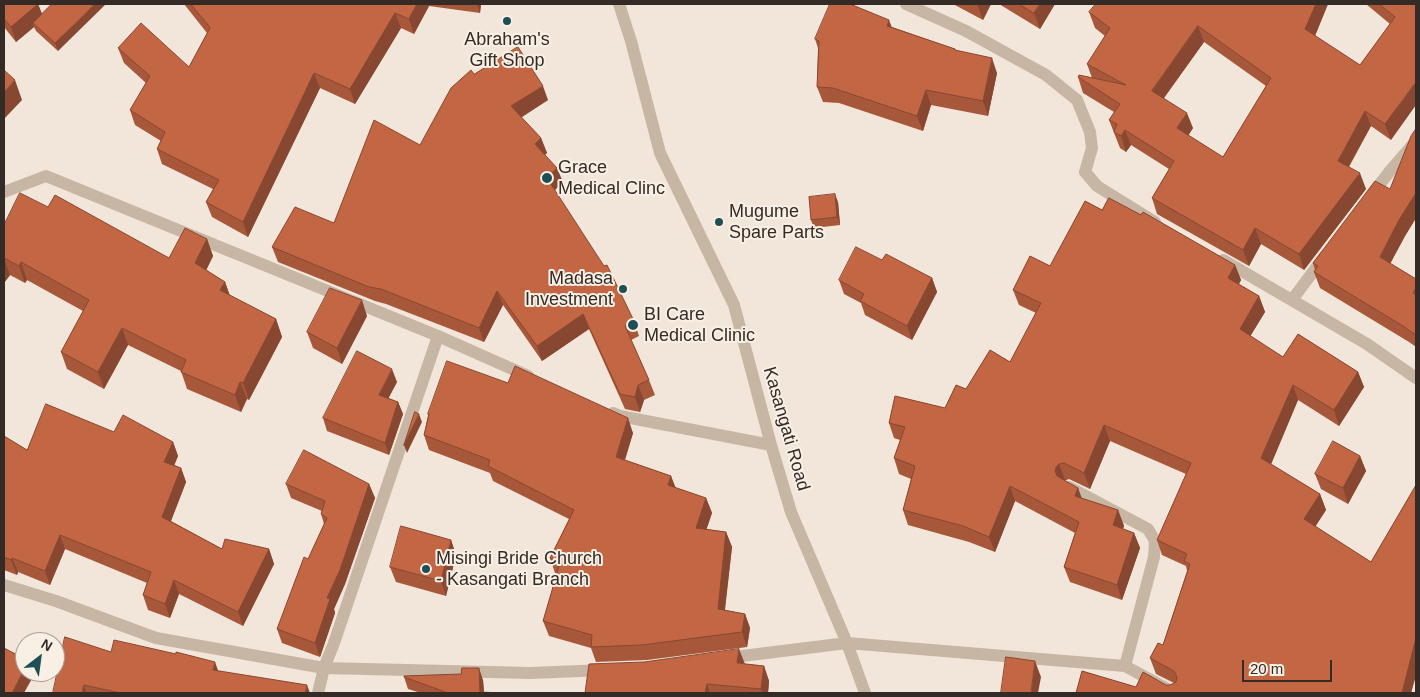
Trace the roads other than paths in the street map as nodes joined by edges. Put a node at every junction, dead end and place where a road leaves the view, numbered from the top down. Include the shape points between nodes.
1 (619, 4) edge
2 (906, 4) edge
3 (1416, 141) edge
4 (4, 192) edge
5 (1361, 209) edge
6 (1166, 228) edge
7 (1332, 246) edge
8 (1216, 256) edge
9 (1292, 300) junction
10 (438, 336) junction
11 (1416, 378) edge
12 (538, 380) edge
13 (601, 408) edge
14 (771, 445) junction
15 (1069, 487) edge
16 (4, 585) edge
17 (847, 643) junction
18 (714, 660) edge
19 (1125, 666) junction
20 (324, 668) junction
21 (618, 669) edge
22 (318, 693) edge
23 (865, 693) edge
24 (1175, 693) edge

1 - 14 street, Kasangati Road via 660,154 734,305
2 - 6 street via 966,31 1046,75 1077,100 1090,132 1092,148 1085,172 1097,186
3 - 5 street
4 - 10 street via 46,176
7 - 9 street
8 - 9 street
9 - 11 street via 1367,344
10 - 12 street
10 - 20 street
13 - 14 street via 620,416
14 - 17 street, Kasangati Road via 791,512
15 - 19 street via 1148,528 1155,541 1154,557
16 - 20 street via 156,638
17 - 18 street
17 - 19 street
17 - 23 street, Kasangati Road
19 - 24 street
20 - 21 street via 530,673
20 - 22 street

